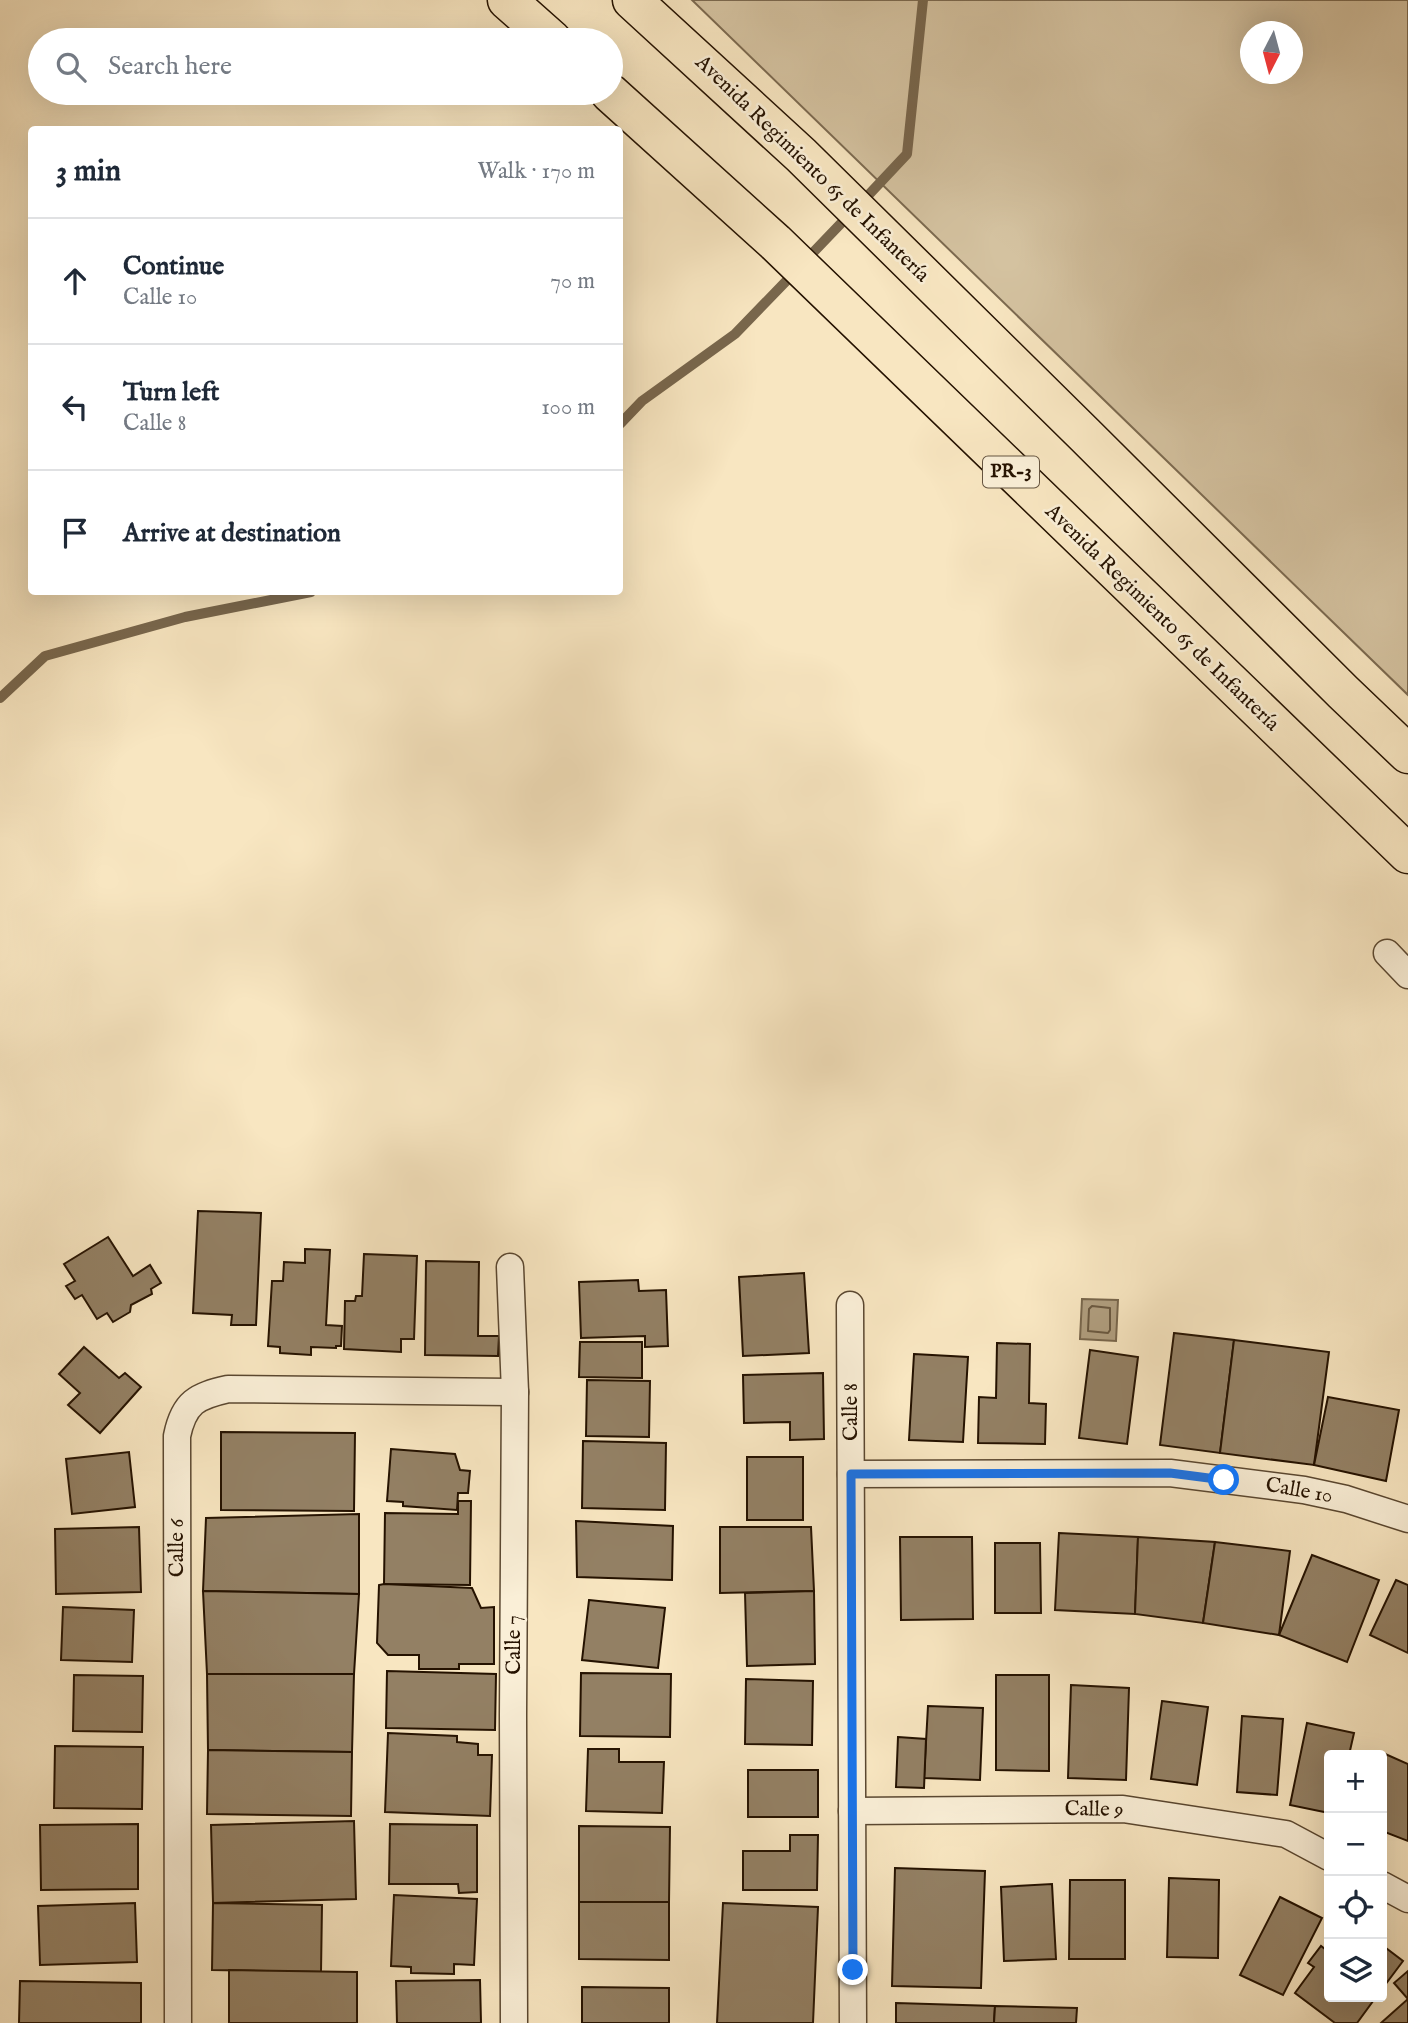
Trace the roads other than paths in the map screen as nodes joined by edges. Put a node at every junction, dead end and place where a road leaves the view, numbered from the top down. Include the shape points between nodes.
1 (508, 0) edge
2 (632, 0) edge
3 (539, 28) edge
4 (623, 105) edge
5 (1408, 754) edge
6 (1408, 855) edge
7 (1387, 953) dead end
8 (1408, 975) edge
9 (510, 1267) dead end
10 (850, 1305) dead end
11 (515, 1392) junction
12 (851, 1474) junction
13 (1408, 1520) edge
14 (852, 1811) junction
15 (1324, 1854) edge
16 (1387, 1888) edge
17 (1408, 1899) edge
18 (178, 2023) edge
19 (514, 2023) edge
20 (853, 2023) edge

1 - 3 main road
2 - 5 main road, Avenida Regimiento 65 de Infantería via 802,155
4 - 6 main road, Avenida Regimiento 65 de Infantería / PR-3 via 775,242
7 - 8 street
9 - 11 street, Calle 7
10 - 12 street, Calle 8
11 - 18 street, Calle 6 via 228,1389 203,1395 180,1420
11 - 19 street, Calle 7
12 - 13 street, Calle 10 via 1170,1473 1304,1490
12 - 14 street, Calle 8
14 - 15 street, Calle 9 via 1123,1809 1286,1834
14 - 20 street, Calle 8
16 - 17 street

